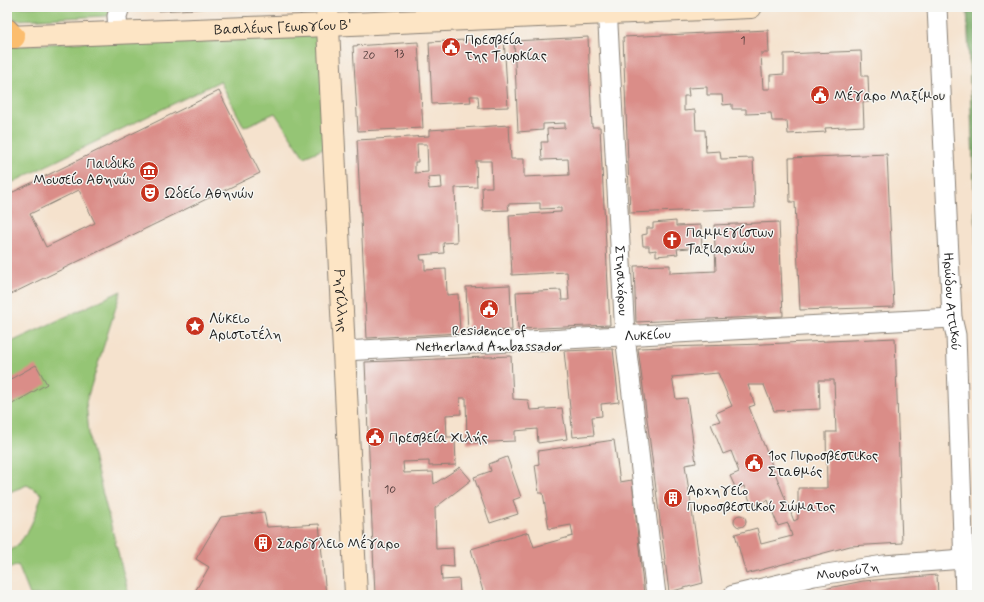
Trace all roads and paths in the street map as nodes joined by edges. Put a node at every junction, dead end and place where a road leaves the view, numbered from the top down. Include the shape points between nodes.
1 (120, 7) edge
2 (751, 7) edge
3 (937, 7) edge
4 (607, 10) edge
5 (327, 16) edge
6 (118, 33) junction
7 (9, 34) edge
8 (952, 318) junction
9 (625, 336) junction
10 (344, 351) junction
11 (963, 559) junction
12 (356, 595) edge
13 (656, 595) edge
14 (733, 595) edge
15 (965, 595) edge

1 - 6 street
2 - 4 street, Βασιλέως Γεωργίου Β'
3 - 8 street, Ηρώδου Αττικού
4 - 5 street, Βασιλέως Γεωργίου Β'
4 - 9 street, Στησιχόρου
5 - 6 street, Βασιλέως Γεωργίου Β'
5 - 10 street, Ρηγίλλης
6 - 7 street, Βασιλέως Γεωργίου Β'
8 - 9 street, Λυκείου
8 - 11 street, Ηρώδου Αττικού via 956,335
9 - 10 street, Λυκείου
9 - 13 street, Στησιχόρου
10 - 12 street, Ρηγίλλης
11 - 14 street, Μουρούζη via 884,565 814,576
11 - 15 street, Ηρώδου Αττικού

